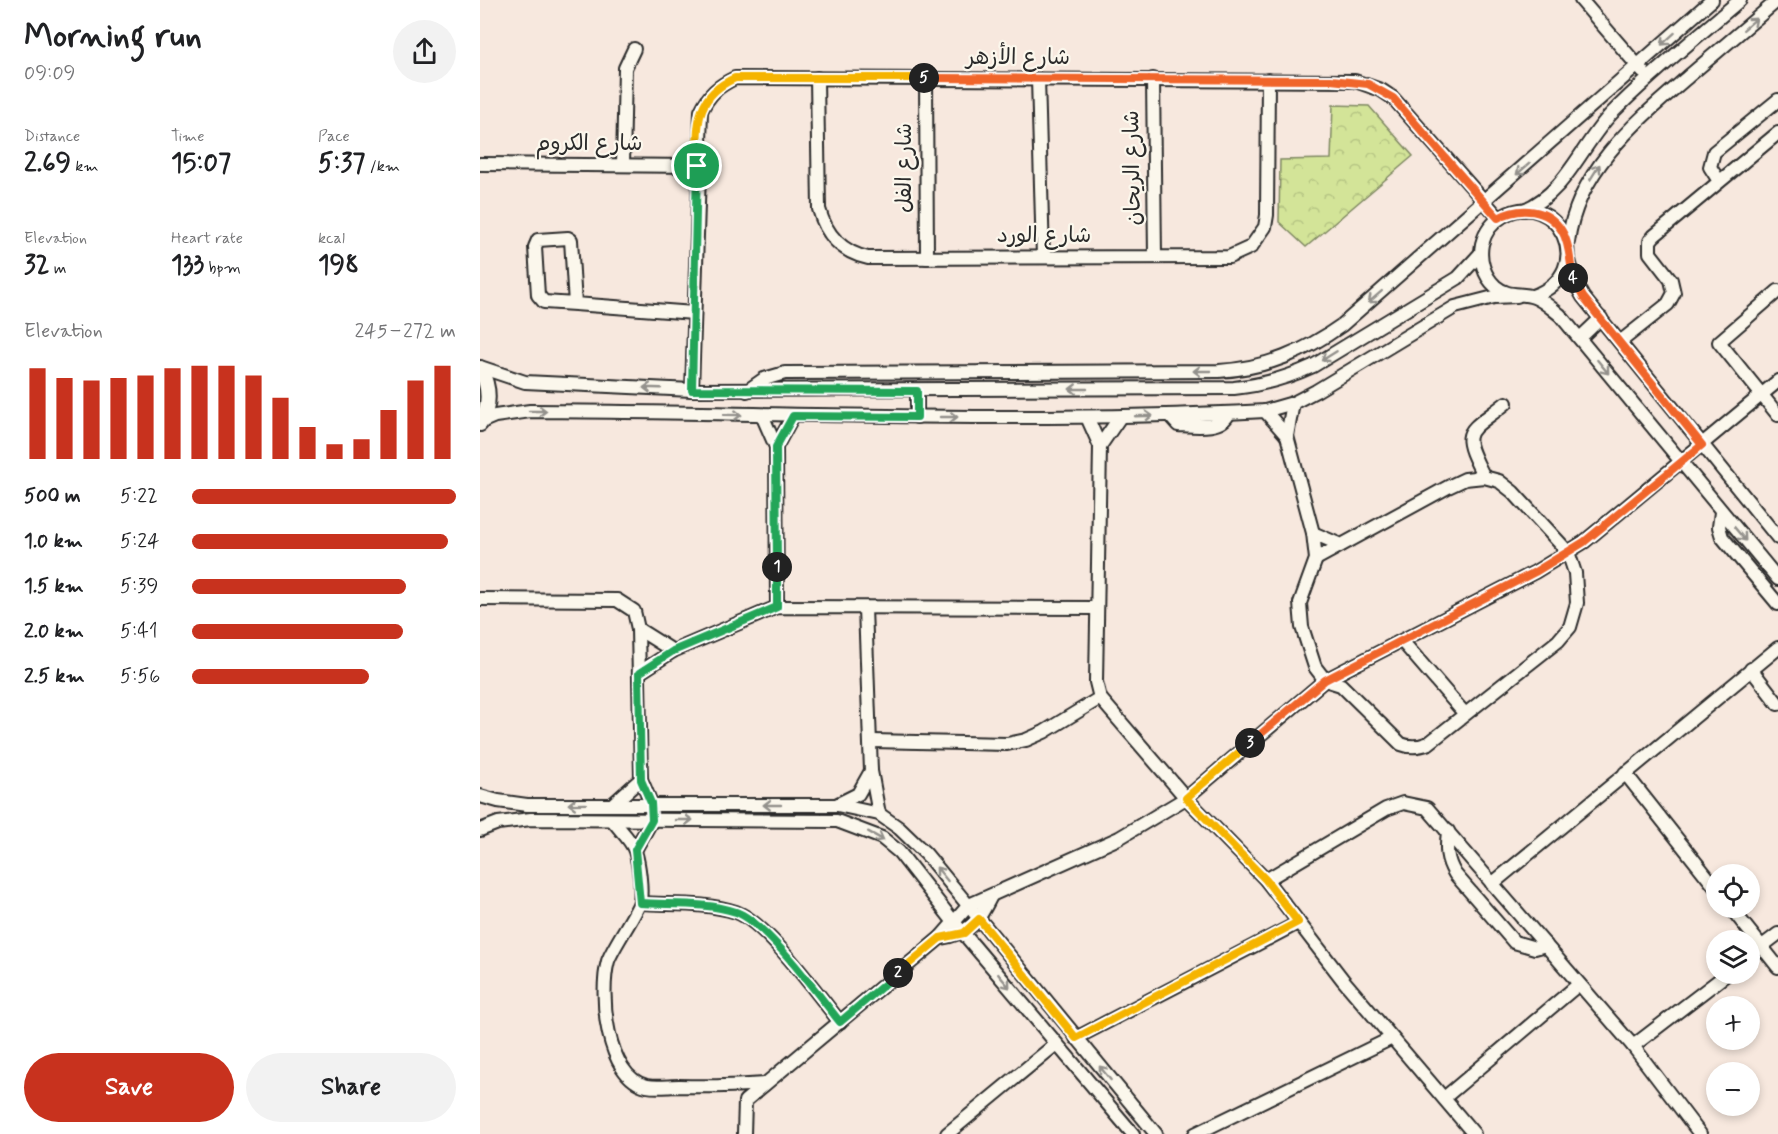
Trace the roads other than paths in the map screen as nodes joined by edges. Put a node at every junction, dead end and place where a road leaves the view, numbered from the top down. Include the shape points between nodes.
1 (1581, 0) edge
2 (1712, 0) edge
3 (1740, 0) edge
4 (1778, 0) edge
5 (634, 49) dead end
6 (1638, 66) junction
7 (817, 78) junction
8 (926, 78) junction
9 (1038, 79) junction
10 (1153, 79) junction
11 (1268, 80) junction
12 (1649, 80) junction
13 (1778, 100) edge
14 (1778, 134) edge
15 (480, 164) edge
16 (623, 165) junction
17 (697, 166) junction
18 (1719, 181) junction
19 (1484, 203) junction
20 (1524, 210) junction
21 (1498, 218) junction
22 (1568, 251) junction
23 (1481, 253) junction
24 (1043, 257) junction
25 (1155, 257) junction
26 (927, 258) junction
27 (1778, 291) edge
28 (1516, 296) junction
29 (1533, 296) junction
30 (575, 304) junction
31 (694, 313) junction
32 (1601, 318) junction
33 (1580, 338) junction
34 (1620, 342) junction
35 (480, 367) edge
36 (1778, 381) edge
37 (692, 390) junction
38 (747, 391) junction
39 (917, 391) junction
40 (1761, 394) junction
41 (1293, 403) junction
42 (1506, 403) dead end
43 (1265, 411) junction
44 (762, 415) junction
45 (1778, 415) edge
46 (793, 416) junction
47 (917, 417) junction
48 (1087, 417) junction
49 (1120, 417) junction
50 (481, 423) edge
51 (1287, 436) junction
52 (1702, 445) junction
53 (1100, 446) junction
54 (776, 447) junction
55 (1680, 462) junction
56 (1484, 477) junction
57 (1721, 512) junction
58 (1312, 533) junction
59 (1778, 538) edge
60 (1341, 545) junction
61 (1568, 552) junction
62 (1316, 559) junction
63 (1778, 578) edge
64 (480, 599) edge
65 (1778, 604) edge
66 (777, 607) junction
67 (865, 608) junction
68 (1098, 608) junction
69 (638, 629) junction
70 (1402, 641) junction
71 (1778, 648) edge
72 (673, 651) junction
73 (1751, 669) junction
74 (639, 673) junction
75 (1325, 680) junction
76 (1100, 698) junction
77 (1778, 704) edge
78 (1465, 714) junction
79 (872, 741) junction
80 (871, 771) junction
81 (1625, 773) junction
82 (641, 780) junction
83 (480, 796) edge
84 (1186, 798) junction
85 (614, 803) junction
86 (651, 803) junction
87 (837, 805) junction
88 (879, 814) junction
89 (652, 820) junction
90 (837, 821) junction
91 (614, 822) junction
92 (480, 830) edge
93 (1448, 831) junction
94 (635, 850) junction
95 (1706, 875) edge
96 (1266, 880) junction
97 (1492, 884) junction
98 (990, 896) junction
99 (640, 903) junction
100 (969, 905) junction
101 (1739, 918) edge
102 (979, 919) junction
103 (953, 921) junction
104 (1298, 922) junction
105 (964, 933) junction
106 (1778, 934) edge
107 (940, 938) junction
108 (1546, 945) junction
109 (1762, 946) junction
110 (1778, 967) edge
111 (1579, 984) junction
112 (1714, 984) edge
113 (840, 1022) junction
114 (1076, 1038) junction
115 (1392, 1038) junction
116 (1056, 1044) junction
117 (1633, 1046) junction
118 (765, 1084) junction
119 (723, 1087) junction
120 (1121, 1094) junction
121 (1444, 1098) junction
122 (745, 1101) junction
123 (1107, 1102) junction
124 (744, 1134) edge
125 (947, 1134) edge
126 (1134, 1134) edge
127 (1156, 1134) edge
128 (1195, 1134) edge
129 (1474, 1134) edge
130 (1700, 1134) edge

1 - 6 street
2 -> 6 street
3 - 12 street
22 -> 4 street via 1576,208 1609,152 1652,108
5 - 16 street via 626,68
6 - 12 street
6 -> 19 street
7 - 8 street, شارع الأزهر
7 - 17 street, شارع الأزهر via 735,78 720,85 700,111
7 - 26 street, شارع الورد via 819,209 829,235 838,245 859,256
8 - 9 street, شارع الأزهر
8 - 26 street, شارع الفل
9 - 10 street, شارع الأزهر
9 - 24 street
10 - 11 street, شارع الأزهر
10 - 25 street, شارع الريحان
11 - 19 street, شارع الأزهر via 1355,81 1381,90 1393,98
11 - 25 street, شارع الورد via 1268,216 1259,238 1241,254 1229,257
12 - 20 street via 1603,124 1554,192
13 - 18 street via 1714,152 1710,167
14 - 18 street
15 - 16 street, شارع الكروم
16 - 17 street, شارع الكروم
17 - 31 street, شارع الأزهر
18 - 34 street via 1650,241 1650,253 1671,280 1674,293 1668,304
19 - 21 street, شارع الأزهر
19 -> 38 street via 1342,325 1294,355 1267,364 1219,371 785,373 764,379
20 - 21 street
20 - 22 street via 1553,220 1563,232
21 - 23 street via 1485,234
22 - 29 street via 1558,282
22 - 32 street via 1575,283
23 - 28 street via 1487,276 1495,286
23 -> 39 street via 1458,278 1313,366 1262,385
24 - 25 street, شارع الورد
24 - 26 street, شارع الورد
27 - 40 street via 1719,342
28 - 29 street
28 - 41 street via 1455,307
29 - 33 street via 1560,315
30 - 30 street via 571,240 538,240 537,295 544,302
30 - 31 street
31 - 37 street, شارع الأزهر
32 - 33 street
32 - 34 street
33 -> 55 street
34 - 52 street
37 -> 35 street via 520,382
35 - 50 street via 488,388
36 - 40 street
37 - 38 street
38 - 39 street
39 - 47 street
40 - 45 street
40 - 52 street
41 - 43 street
41 - 51 street
42 - 56 street via 1472,430 1468,438
49 -> 43 street
43 - 51 street
44 - 46 street
50 -> 44 street via 495,416 530,411
44 - 54 street
46 - 47 street
46 - 54 street
47 -> 48 street
48 - 49 street
48 - 53 street
49 - 53 street
51 - 58 street
52 - 55 street
52 - 59 street
53 - 68 street
54 - 66 street
55 - 57 street
55 - 61 street via 1603,528
56 - 60 street via 1465,479 1448,487
56 - 61 street via 1499,481 1513,492
57 -> 63 street
57 - 65 street via 1722,537
58 - 60 street
58 - 62 street
60 - 62 street
61 - 70 street
61 - 78 street via 1577,588 1570,627 1558,641
62 - 75 street via 1303,589 1300,615 1308,649
64 - 69 street via 617,600 634,611
66 - 67 street
66 - 72 street
67 - 68 street
67 - 79 street
68 - 76 street via 1096,682
69 - 72 street
69 - 74 street
70 - 75 street
70 - 78 street
71 - 73 street
72 - 74 street
73 - 77 street
73 - 81 street
74 - 82 street
75 - 78 street via 1341,685 1408,747 1429,743
75 - 84 street
76 - 79 street via 1026,740 1007,744
76 - 84 street
79 - 80 street
80 - 87 street via 858,794
80 - 88 street
81 - 95 street
81 - 97 street
82 - 85 street
82 - 86 street
85 -> 83 street via 528,805
84 - 96 street
84 - 98 street via 1119,838
85 - 86 street
87 -> 86 street
86 - 89 street
87 - 88 street
87 - 90 street
100 -> 88 street via 926,854
89 -> 90 street
89 - 91 street
89 - 94 street
90 -> 103 street via 882,838 899,852
91 - 92 street via 517,820
91 - 94 street
93 - 96 street via 1426,808 1402,803
93 - 97 street
93 - 108 street via 1445,850 1455,874 1514,942 1535,948
94 - 99 street
96 - 104 street
97 - 108 street
98 - 100 street
98 - 102 street
99 - 113 street via 718,908 747,918 792,962
99 - 119 street via 608,961 604,996 608,1031 618,1058 632,1078 646,1086
100 - 102 street
100 - 103 street
101 - 109 street
102 - 105 street
102 - 114 street
103 - 105 street
103 - 107 street
104 - 114 street
104 - 115 street
105 - 107 street
105 -> 116 street
106 - 109 street
107 - 113 street
108 - 111 street
109 - 110 street
111 - 117 street
111 - 121 street
112 - 117 street
113 - 118 street
120 -> 114 street
115 - 121 street
115 - 128 street
116 - 123 street
116 - 125 street
117 - 130 street
118 - 119 street
118 - 122 street
119 - 122 street
120 - 123 street
120 - 127 street
121 - 129 street
122 - 124 street
123 - 126 street

